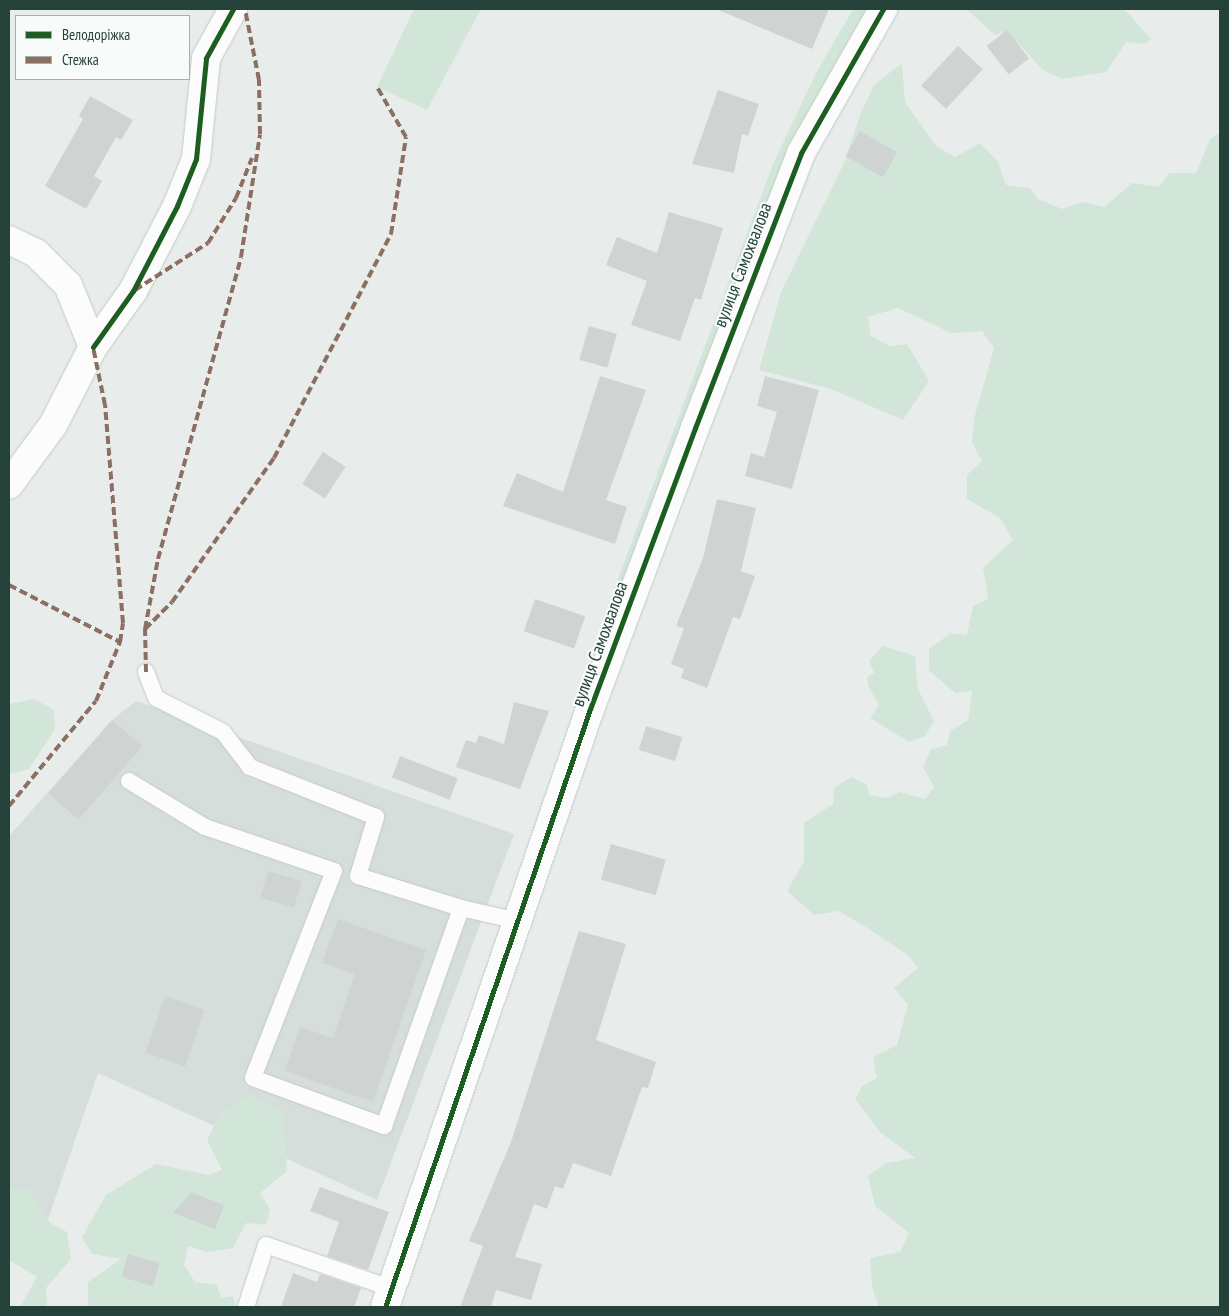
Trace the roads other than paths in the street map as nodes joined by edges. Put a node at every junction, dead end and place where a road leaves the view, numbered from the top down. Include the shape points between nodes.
1 (233, 9) edge
2 (884, 9) edge
3 (9, 240) edge
4 (94, 346) junction
5 (9, 485) edge
6 (146, 672) dead end
7 (129, 781) dead end
8 (461, 908) junction
9 (518, 921) junction
10 (389, 1298) edge
11 (246, 1307) edge

1 - 4 street via 206,58 196,159 177,206 133,291
2 - 9 street, вулиця Самохвалова via 801,152 590,709
3 - 4 street via 36,253 68,285
4 - 5 street via 53,425
6 - 8 lane via 156,698 223,732 250,767 376,817 358,876
7 - 8 lane via 205,827 334,871 252,1078 384,1126
8 - 9 lane
9 - 10 street, вулиця Самохвалова
10 - 11 lane via 266,1245

